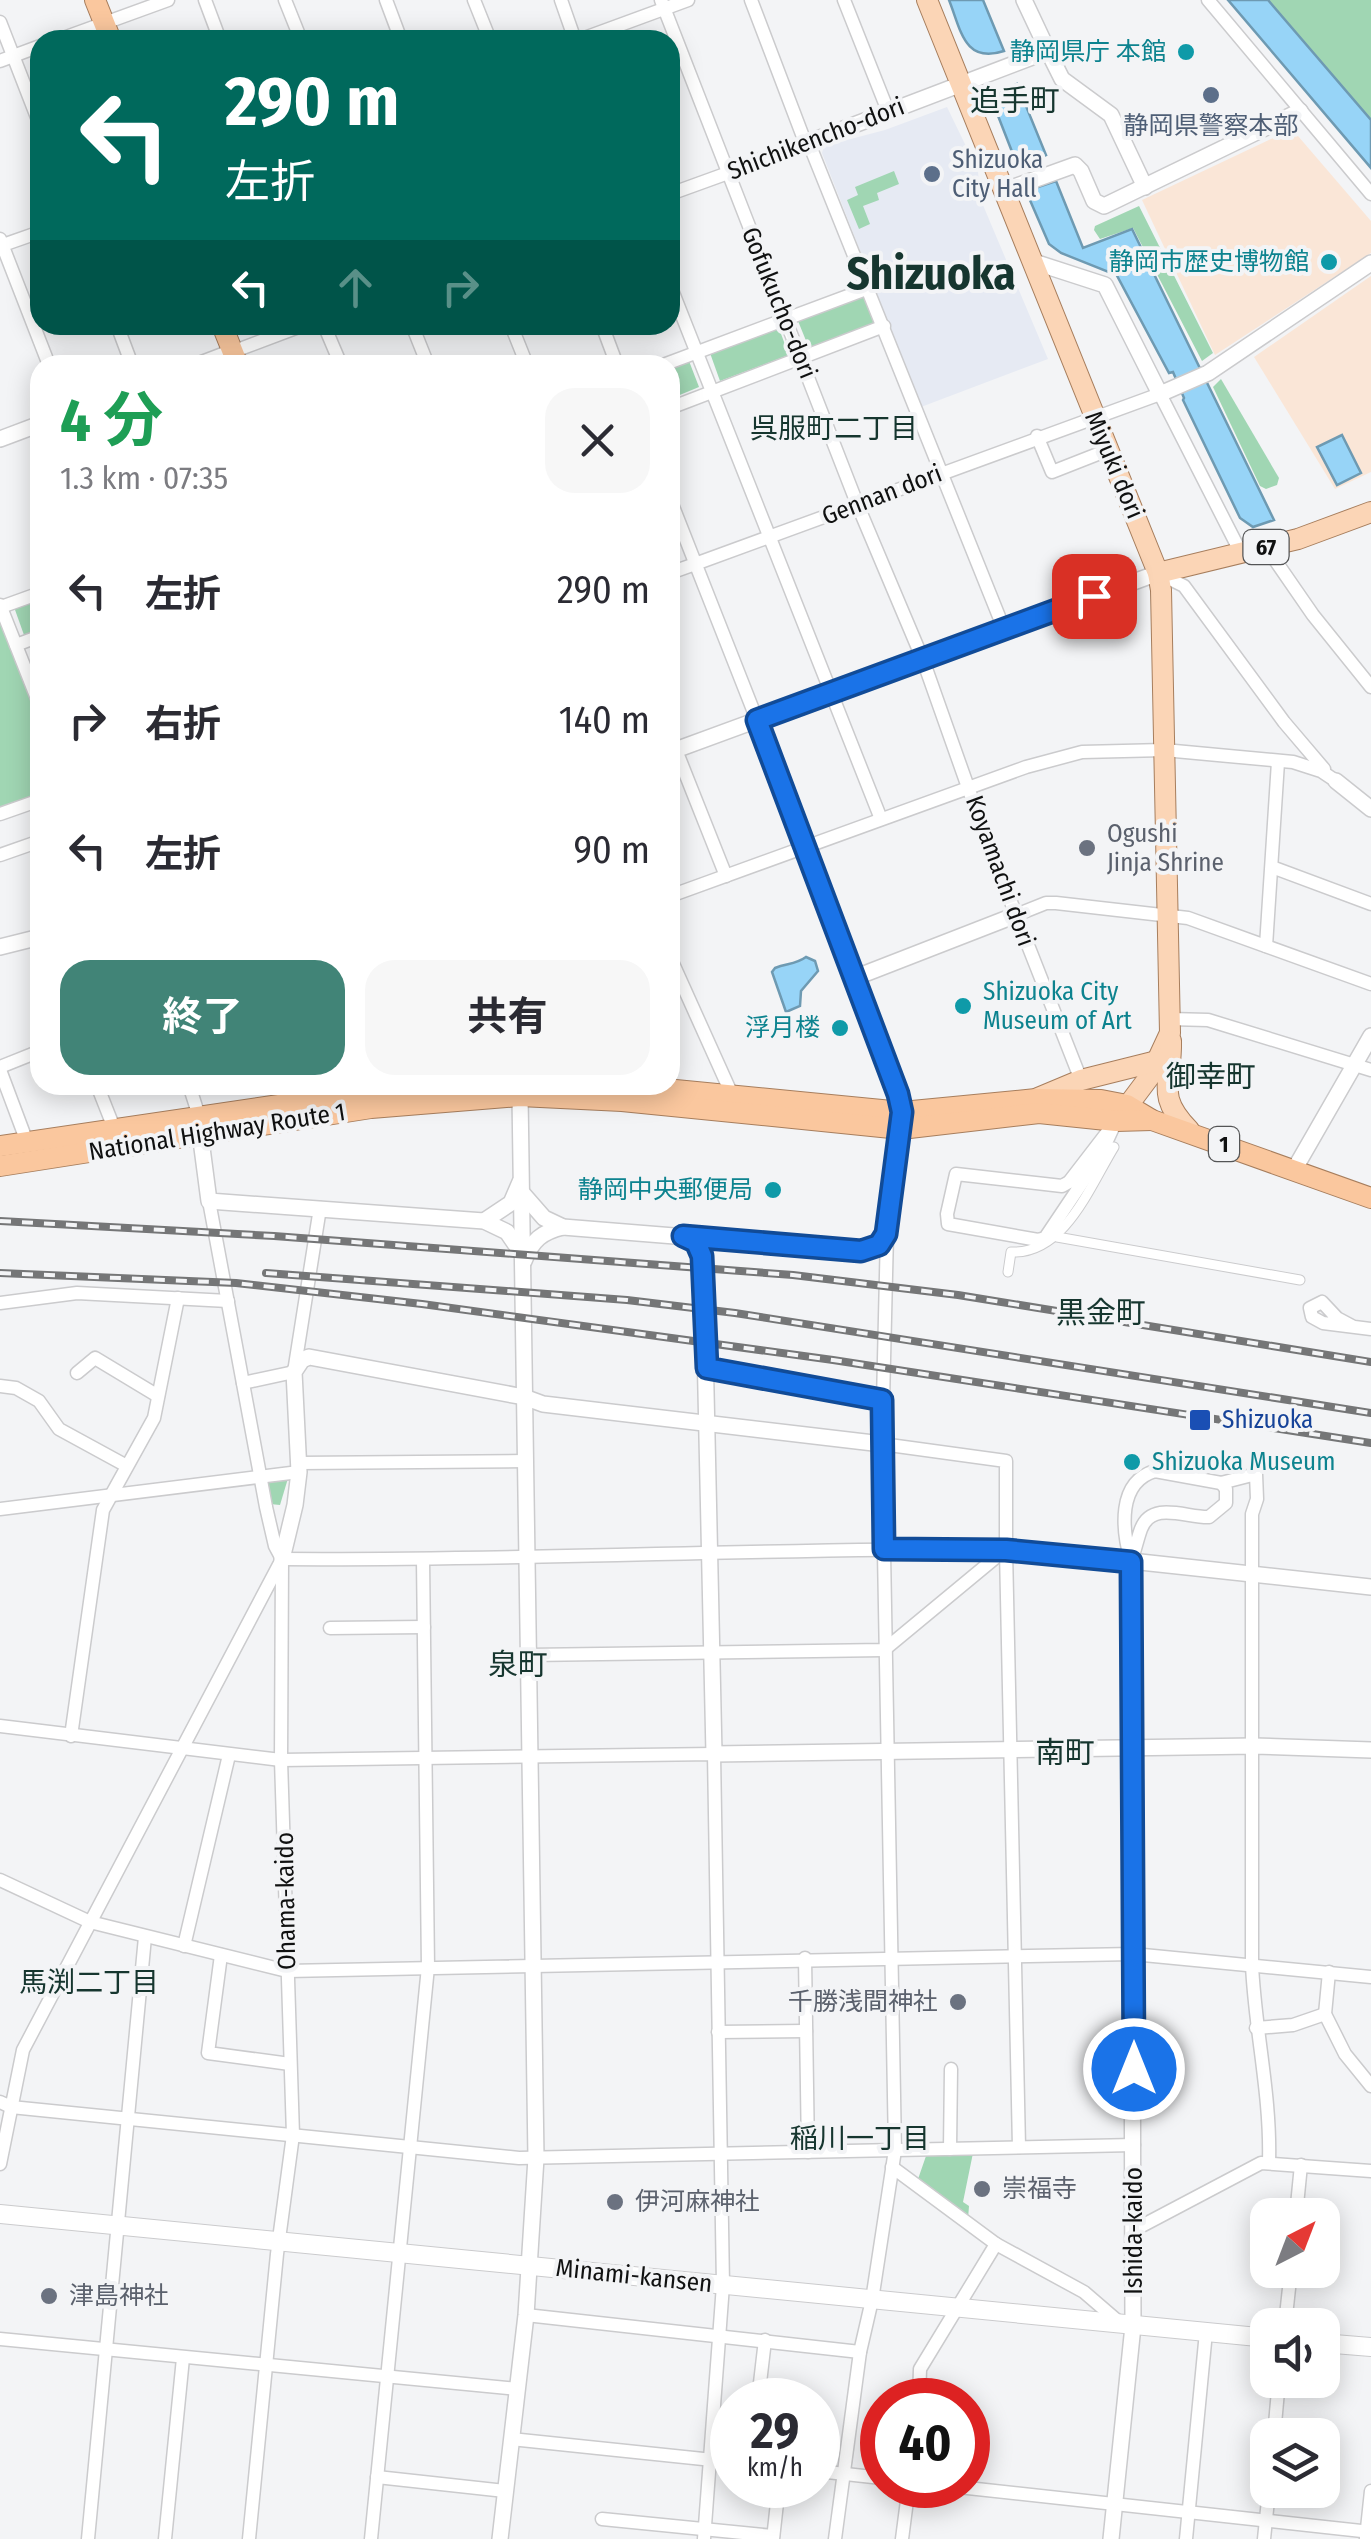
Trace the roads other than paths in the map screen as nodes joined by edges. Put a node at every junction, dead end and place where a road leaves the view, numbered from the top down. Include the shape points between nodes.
1 (95, 0) edge
2 (168, 0) edge
3 (204, 0) edge
4 (285, 0) edge
5 (386, 0) edge
6 (474, 0) edge
7 (561, 0) edge
8 (688, 0) edge
9 (751, 0) edge
10 (844, 0) edge
11 (927, 0) edge
12 (1024, 0) edge
13 (1208, 0) edge
14 (663, 4) edge
15 (0, 22) edge
16 (107, 30) edge
17 (112, 30) edge
18 (216, 30) edge
19 (297, 30) edge
20 (397, 30) edge
21 (486, 30) edge
22 (573, 30) edge
23 (601, 30) edge
24 (673, 30) edge
25 (680, 48) edge
26 (1048, 52) junction
27 (7, 58) edge
28 (961, 84) junction
29 (30, 105) edge
30 (888, 111) junction
31 (1300, 111) junction
32 (807, 142) junction
33 (728, 173) junction
34 (1145, 187) junction
35 (680, 190) edge
36 (1003, 191) junction
37 (1371, 194) edge
38 (30, 235) edge
39 (1, 243) edge
40 (1031, 260) junction
41 (1371, 263) edge
42 (869, 288) junction
43 (680, 311) edge
44 (30, 315) edge
45 (786, 318) junction
46 (884, 326) junction
47 (283, 335) edge
48 (696, 352) junction
49 (241, 355) edge
50 (680, 358) edge
51 (802, 359) junction
52 (1168, 390) junction
53 (713, 393) junction
54 (680, 405) edge
55 (1094, 418) junction
56 (30, 428) edge
57 (1037, 436) junction
58 (0, 439) edge
59 (1108, 450) junction
60 (941, 472) junction
61 (858, 506) junction
62 (1371, 512) edge
63 (680, 526) edge
64 (771, 536) junction
65 (1266, 547) junction
66 (1241, 553) junction
67 (695, 564) junction
68 (680, 569) edge
69 (1158, 574) junction
70 (30, 596) edge
71 (0, 606) edge
72 (1004, 629) junction
73 (30, 640) edge
74 (16, 645) junction
75 (923, 660) junction
76 (30, 681) edge
77 (1371, 687) edge
78 (831, 693) junction
79 (757, 720) junction
80 (680, 744) edge
81 (1164, 750) junction
82 (1278, 762) junction
83 (680, 765) edge
84 (1336, 781) junction
85 (970, 788) junction
86 (30, 804) edge
87 (1371, 808) edge
88 (0, 814) edge
89 (881, 818) junction
90 (30, 844) edge
91 (806, 847) junction
92 (0, 855) edge
93 (1272, 867) junction
94 (726, 876) junction
95 (680, 892) edge
96 (1371, 904) edge
97 (1167, 914) junction
98 (1016, 915) junction
99 (30, 940) edge
100 (1266, 946) junction
101 (0, 947) edge
102 (854, 978) junction
103 (680, 979) edge
104 (1371, 984) edge
105 (1170, 1026) junction
106 (1371, 1036) edge
107 (30, 1054) edge
108 (1157, 1061) junction
109 (1354, 1065) junction
110 (0, 1068) edge
111 (1371, 1070) edge
112 (1081, 1080) junction
113 (680, 1091) edge
114 (101, 1095) edge
115 (191, 1095) edge
116 (362, 1095) edge
117 (477, 1095) edge
118 (518, 1095) edge
119 (570, 1095) edge
120 (732, 1097) junction
121 (1036, 1099) junction
122 (1121, 1113) junction
123 (902, 1120) junction
124 (199, 1126) junction
125 (114, 1128) junction
126 (1189, 1130) junction
127 (26, 1142) junction
128 (1105, 1145) junction
129 (0, 1146) edge
130 (0, 1166) edge
131 (1294, 1170) junction
132 (522, 1174) junction
133 (523, 1194) junction
134 (1371, 1198) edge
135 (209, 1201) junction
136 (320, 1208) junction
137 (484, 1221) junction
138 (562, 1227) junction
139 (886, 1234) junction
140 (683, 1236) junction
141 (1057, 1236) junction
142 (722, 1239) junction
143 (702, 1256) junction
144 (522, 1262) junction
145 (1008, 1272) dead end
146 (1300, 1280) dead end
147 (178, 1298) junction
148 (228, 1301) junction
149 (0, 1303) edge
150 (1352, 1326) dead end
151 (1371, 1328) edge
152 (707, 1368) junction
153 (294, 1372) junction
154 (78, 1373) dead end
155 (243, 1383) junction
156 (0, 1386) edge
157 (158, 1396) junction
158 (524, 1397) junction
159 (882, 1400) junction
160 (709, 1424) junction
161 (882, 1444) junction
162 (525, 1461) junction
163 (126, 1464) junction
164 (299, 1468) junction
165 (260, 1476) junction
166 (1221, 1483) junction
167 (108, 1496) junction
168 (0, 1509) edge
169 (884, 1549) junction
170 (1006, 1550) junction
171 (709, 1554) junction
172 (528, 1557) junction
173 (282, 1559) junction
174 (424, 1560) junction
175 (1131, 1562) junction
176 (1253, 1574) junction
177 (1371, 1587) edge
178 (424, 1627) junction
179 (330, 1628) dead end
180 (884, 1650) junction
181 (712, 1653) junction
182 (529, 1655) junction
183 (0, 1726) edge
184 (71, 1736) junction
185 (1254, 1746) junction
186 (1131, 1747) junction
187 (1010, 1748) junction
188 (180, 1749) junction
189 (887, 1750) junction
190 (1371, 1750) edge
191 (714, 1754) junction
192 (229, 1755) junction
193 (530, 1757) junction
194 (425, 1759) junction
195 (282, 1760) junction
196 (0, 1880) edge
197 (90, 1922) junction
198 (146, 1936) junction
199 (184, 1946) junction
200 (1133, 1954) junction
201 (220, 1955) junction
202 (1016, 1956) junction
203 (805, 1958) junction
204 (892, 1958) junction
205 (717, 1960) junction
206 (1252, 1965) junction
207 (533, 1966) junction
208 (428, 1967) junction
209 (288, 1971) junction
210 (1329, 1972) junction
211 (1371, 1976) edge
212 (1325, 2014) junction
213 (1256, 2028) junction
214 (806, 2031) junction
215 (718, 2032) junction
216 (290, 2064) junction
217 (951, 2069) dead end
218 (1371, 2086) edge
219 (5, 2104) edge
220 (128, 2118) junction
221 (293, 2134) junction
222 (1134, 2145) junction
223 (1019, 2147) junction
224 (410, 2148) junction
225 (950, 2149) junction
226 (895, 2150) junction
227 (808, 2152) junction
228 (721, 2154) junction
229 (536, 2158) junction
230 (1268, 2162) junction
231 (0, 2164) edge
232 (1301, 2164) junction
233 (892, 2167) junction
234 (1371, 2171) edge
235 (1298, 2198) edge
236 (0, 2214) edge
237 (116, 2225) junction
238 (1134, 2230) junction
239 (281, 2242) junction
240 (996, 2244) junction
241 (399, 2254) junction
242 (528, 2265) junction
243 (724, 2286) junction
244 (872, 2300) junction
245 (960, 2307) junction
246 (526, 2316) junction
247 (1128, 2325) junction
248 (1206, 2332) junction
249 (722, 2335) junction
250 (1250, 2336) edge
251 (0, 2339) edge
252 (766, 2340) junction
253 (1340, 2344) edge
254 (1371, 2347) edge
255 (104, 2349) junction
256 (860, 2352) junction
257 (183, 2358) junction
258 (266, 2364) junction
259 (387, 2376) junction
260 (718, 2378) edge
261 (761, 2378) edge
262 (919, 2378) edge
263 (517, 2389) junction
264 (512, 2439) junction
265 (710, 2459) joint
266 (840, 2474) edge
267 (844, 2474) junction
268 (377, 2476) junction
269 (860, 2476) edge
270 (990, 2490) edge
271 (506, 2491) junction
272 (1371, 2491) edge
273 (1116, 2504) junction
274 (776, 2508) edge
275 (906, 2508) edge
276 (1267, 2508) edge
277 (1189, 2512) junction
278 (602, 2519) dead end
279 (1266, 2520) junction
280 (705, 2534) edge
281 (1368, 2534) edge
282 (773, 2537) edge
283 (88, 2539) edge
284 (166, 2539) edge
285 (249, 2539) edge
286 (371, 2539) edge
287 (500, 2539) edge
288 (835, 2539) edge
289 (902, 2539) edge
290 (1111, 2539) edge
291 (1186, 2539) edge
292 (1264, 2539) edge

1 - 16 highway
2 - 17 street
3 - 18 street
4 - 19 street
5 - 20 street
6 - 21 street
7 - 22 street
8 - 14 street
9 - 32 street
10 - 30 street
11 - 28 main road, Miyuki dori
12 - 26 street
13 - 31 street
14 - 23 street
14 - 24 street, Gofukucho-dori
15 - 27 street
25 - 33 street, Gofukucho-dori
26 - 28 street, Shichikencho-dori
26 - 34 street via 1062,79 1111,114
27 - 29 street
28 - 30 street, Shichikencho-dori
28 - 36 main road, Miyuki dori
30 - 32 street, Shichikencho-dori
31 - 34 street
31 - 37 street
32 - 33 street, Shichikencho-dori
32 - 42 street
33 - 35 street, Shichikencho-dori
33 - 45 street, Gofukucho-dori
34 - 36 street via 1100,206 1079,168 1070,166
36 - 40 main road, Miyuki dori
38 - 39 street
39 - 44 street
40 - 52 street via 1105,286
40 - 55 main road, Miyuki dori
41 - 52 street via 1208,373
42 - 45 street
42 - 46 street
43 - 48 street
45 - 48 street
45 - 51 street, Gofukucho-dori
46 - 51 street
46 - 60 street
47 - 49 street
48 - 50 street
48 - 53 street
51 - 53 street
51 - 61 street, Gofukucho-dori
52 - 55 street, Gennan dori
52 - 66 street
53 - 54 street
53 - 64 street
55 - 57 street, Gennan dori
55 - 59 main road, Miyuki dori
56 - 58 street
57 - 59 street via 1052,472
57 - 60 street, Gennan dori
59 - 69 main road, Miyuki dori
60 - 61 street, Gennan dori
60 - 72 street
61 - 64 street, Gennan dori
61 - 75 street, Gofukucho-dori
62 - 65 main road, 67
63 - 67 street
64 - 67 street, Gennan dori
64 - 78 street
65 - 66 main road, 67
65 - 77 street
66 - 69 main road, 67
67 - 68 street, Gennan dori
67 - 79 street
69 - 72 street
69 - 81 main road, Miyuki dori
69 - 84 street via 1184,586
70 - 71 street
71 - 74 street
72 - 75 street
73 - 74 street
74 - 76 street
75 - 78 street
75 - 85 street, Koyamachi dori
78 - 79 street
78 - 89 street
79 - 80 street
79 - 91 street
81 - 82 street
81 - 85 street via 1082,752
81 - 97 main road, Miyuki dori
82 - 84 street via 1307,765
82 - 93 street
83 - 94 street
84 - 87 street
85 - 89 street
85 - 98 street, Koyamachi dori
86 - 88 street
89 - 91 street
90 - 92 street
91 - 94 street
91 - 102 street
93 - 96 street
93 - 100 street
94 - 95 street
97 - 98 street via 1046,903
97 - 100 street
97 - 105 main road, Miyuki dori
98 - 102 street
98 - 112 street, Koyamachi dori
99 - 101 street
100 - 104 street
102 - 123 street
103 - 120 street
105 - 108 main road, Miyuki dori
105 - 109 street via 1208,1020
105 - 126 main road via 1166,1095
106 - 109 street
107 - 110 street
108 - 112 main road
108 - 122 main road, Miyuki dori
109 - 111 street
109 - 131 street
110 - 127 street
112 - 121 main road
113 - 120 highway, National Highway Route 1 / 1
114 - 125 street
115 - 124 street
116 - 124 highway, National Highway Route 1 / 1
117 - 124 highway, National Highway Route 1 / 1
118 - 132 street
119 - 123 highway, National Highway Route 1 / 1
120 - 123 highway, National Highway Route 1 / 1
121 - 122 highway, National Highway Route 1 / 1 via 1101,1100
121 - 123 highway, National Highway Route 1 / 1
122 - 123 highway, National Highway Route 1 / 1
122 - 126 highway, National Highway Route 1 / 1
122 - 128 street
123 - 139 street
124 - 125 highway, National Highway Route 1 / 1
124 - 130 highway, National Highway Route 1 / 1
124 - 135 street
125 - 127 highway, National Highway Route 1 / 1
126 - 131 highway, National Highway Route 1 / 1
127 - 129 highway, National Highway Route 1 / 1
128 - 128 street via 1045,1238 948,1224 956,1174 1062,1186
128 - 141 street
131 - 134 highway, National Highway Route 1 / 1
132 - 133 street
132 - 137 street via 511,1204
133 - 138 street
133 - 144 street
135 - 136 street
135 - 148 street
136 - 137 street
136 - 153 street
137 - 144 street via 507,1232
138 - 140 street
138 - 144 street via 542,1234
139 - 142 street via 879,1245 861,1251
139 - 159 street
140 - 142 street
140 - 143 street via 696,1242
141 - 145 street via 1031,1253 1012,1252
141 - 146 street
142 - 143 street
143 - 152 street
144 - 158 street
147 - 148 street
147 - 149 street via 77,1292
147 - 157 street
148 - 155 street
150 - 151 street
152 - 159 street
152 - 160 street
153 - 155 street
153 - 158 street via 302,1360 320,1356
153 - 164 street, Ohama-kaido
154 - 157 street via 94,1358
155 - 165 street
156 - 163 street via 38,1401 59,1429
157 - 163 street via 154,1418
158 - 160 street
158 - 162 street
159 - 161 street
160 - 161 street
160 - 171 street
161 - 169 street
161 - 170 street via 1006,1461
162 - 164 street
162 - 172 street
163 - 167 street
164 - 165 street
164 - 173 street, Ohama-kaido
165 - 167 street
165 - 173 street
166 - 175 street via 1228,1496 1216,1514 1151,1516
166 - 175 street via 1155,1470 1140,1477 1126,1501
166 - 176 street via 1256,1474
167 - 168 street
167 - 184 street
169 - 170 street
169 - 171 street
169 - 180 street
170 - 175 street
170 - 180 street
170 - 187 street
171 - 172 street
171 - 181 street
172 - 174 street
172 - 182 street
173 - 174 street
173 - 188 street, Ohama-kaido
173 - 195 street, Ohama-kaido
174 - 178 street
175 - 176 street
175 - 186 street, Ishida-kaido
176 - 177 street
176 - 185 street
178 - 179 street
178 - 194 street
180 - 181 street
180 - 189 street
181 - 182 street
181 - 191 street
182 - 193 street
183 - 184 street
184 - 188 street
185 - 186 street
185 - 190 street
185 - 206 street
186 - 187 street
186 - 200 street, Ishida-kaido
187 - 189 street
187 - 202 street
188 - 192 street
188 - 197 street, Ohama-kaido
189 - 191 street
189 - 204 street
191 - 193 street
191 - 205 street
192 - 195 street
192 - 199 street
193 - 194 street
193 - 207 street
194 - 195 street
194 - 208 street
195 - 209 street, Ohama-kaido
196 - 197 street
197 - 198 street
197 - 219 street, Ohama-kaido via 23,2050
198 - 199 street
198 - 220 street
199 - 201 street
200 - 202 street
200 - 206 street
200 - 222 street, Ishida-kaido
201 - 209 street
201 - 216 street via 208,2053
202 - 204 street
202 - 223 street
203 - 204 street
203 - 205 street
203 - 214 street
204 - 226 street
205 - 207 street
205 - 215 street
206 - 210 street
206 - 213 street
207 - 208 street
207 - 229 street
208 - 209 street
208 - 224 street
209 - 216 street, Ohama-kaido
210 - 211 street
210 - 212 street
212 - 213 street
212 - 218 street
213 - 230 street via 1268,2093
214 - 215 street
214 - 227 street
215 - 228 street
216 - 221 street, Ohama-kaido
217 - 225 street
219 - 220 street
219 - 231 street, Ohama-kaido
220 - 221 street
220 - 237 street
221 - 224 street
221 - 239 street, Ohama-kaido
222 - 223 street
222 - 238 street, Ishida-kaido
223 - 225 street
224 - 229 street
224 - 241 street
225 - 226 street
226 - 227 street
226 - 233 street
227 - 228 street
228 - 229 street
228 - 243 street
229 - 242 street
230 - 232 street
230 - 238 street
232 - 234 street
232 - 235 street
233 - 240 street
233 - 244 street
236 - 237 main road, Minami-kansen
237 - 239 main road, Minami-kansen
237 - 255 street
238 - 247 street, Ishida-kaido
239 - 241 main road, Minami-kansen
239 - 258 street, Ohama-kaido
240 - 245 street
240 - 247 street via 1084,2292
241 - 242 main road, Minami-kansen
241 - 259 street
242 - 243 main road, Minami-kansen
242 - 246 street
243 - 244 main road, Minami-kansen
243 - 249 street
244 - 245 main road, Minami-kansen
244 - 256 street
245 - 247 main road, Minami-kansen
245 - 262 street
246 - 249 street
246 - 263 street
247 - 248 main road, Minami-kansen
247 - 273 street, Ishida-kaido
248 - 250 main road, Minami-kansen
248 - 277 street
249 - 252 street
249 - 260 street
251 - 255 street
252 - 256 street
252 - 261 street
253 - 254 main road
255 - 257 street
255 - 283 street
256 - 267 street
257 - 258 street
257 - 284 street
258 - 259 street
258 - 285 street, Ohama-kaido
259 - 263 street
259 - 268 street
263 - 264 street
264 - 265 street
264 - 271 street
265 - 280 street
266 - 267 street
267 - 269 street
267 - 288 street
268 - 271 street
268 - 286 street
270 - 273 street
271 - 287 street
272 - 281 street
273 - 277 street
273 - 290 street, Ishida-kaido
274 - 282 street
275 - 289 street
276 - 279 street
277 - 279 street
277 - 291 street
278 - 280 street
279 - 281 street
279 - 292 street
280 - 282 street

